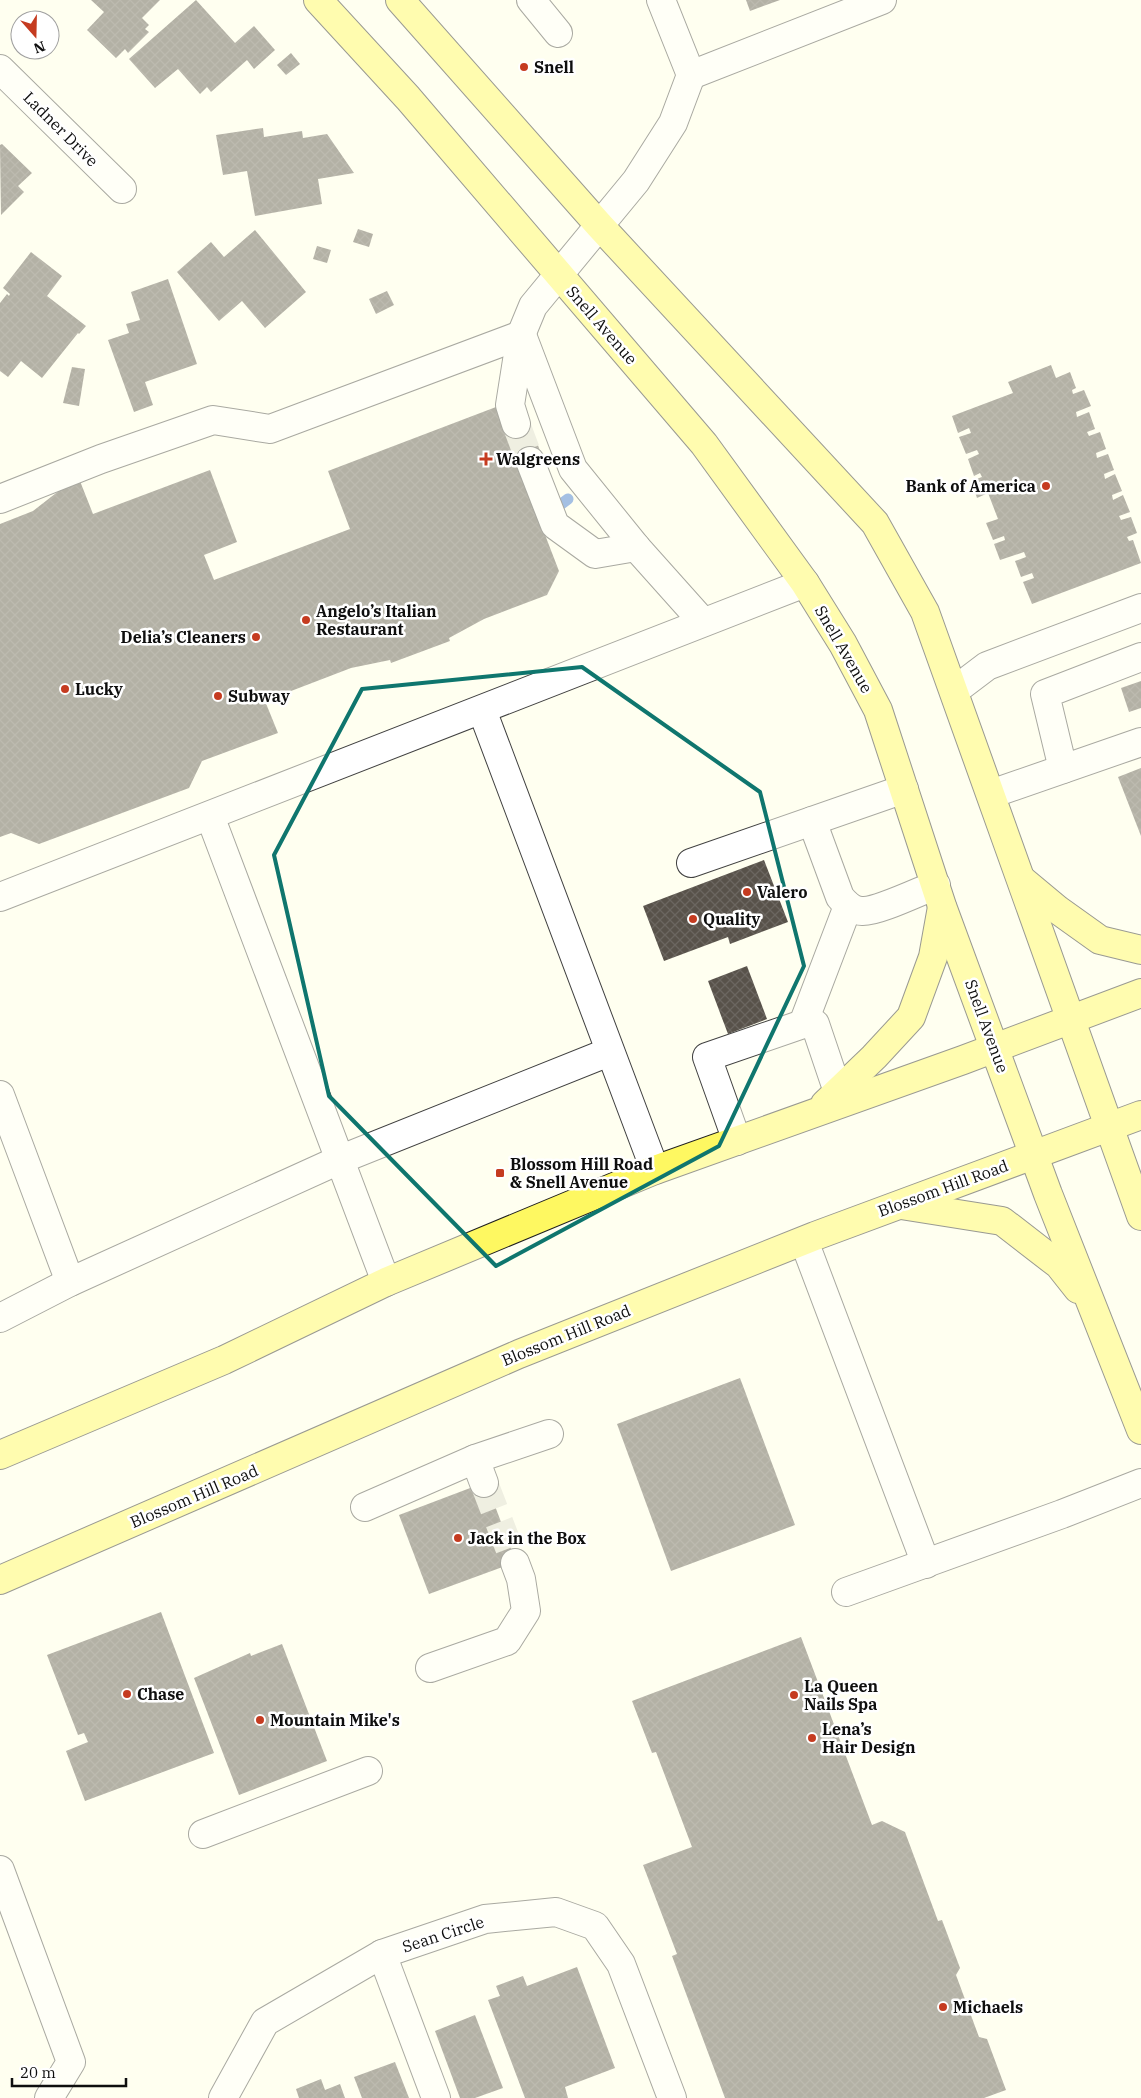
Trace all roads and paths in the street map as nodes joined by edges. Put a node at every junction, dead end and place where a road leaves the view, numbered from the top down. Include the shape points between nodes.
1 (318, 0) edge
2 (400, 0) edge
3 (531, 0) edge
4 (661, 0) edge
5 (882, 0) edge
6 (558, 33) dead end
7 (0, 69) edge
8 (691, 75) junction
9 (122, 189) dead end
10 (599, 225) junction
11 (559, 274) junction
12 (521, 335) junction
13 (516, 424) tunnel mouth
14 (530, 461) tunnel mouth
15 (0, 499) edge
16 (636, 547) junction
17 (805, 583) junction
18 (1141, 608) edge
19 (703, 622) junction
20 (1141, 657) edge
21 (954, 691) junction
22 (482, 710) junction
23 (1141, 742) edge
24 (1063, 769) junction
25 (904, 789) junction
26 (991, 794) junction
27 (210, 816) junction
28 (812, 821) junction
29 (691, 863) dead end
30 (1022, 880) junction
31 (939, 896) junction
32 (0, 897) edge
33 (848, 906) junction
34 (1141, 950) edge
35 (1141, 992) edge
36 (1071, 1019) junction
37 (802, 1024) junction
38 (995, 1047) junction
39 (609, 1052) junction
40 (838, 1092) junction
41 (0, 1095) edge
42 (816, 1112) junction
43 (1141, 1114) edge
44 (1110, 1127) junction
45 (737, 1141) junction
46 (1033, 1154) junction
47 (339, 1160) junction
48 (656, 1170) junction
49 (897, 1205) junction
50 (1141, 1216) edge
51 (804, 1241) junction
52 (70, 1282) junction
53 (386, 1282) junction
54 (1092, 1306) junction
55 (0, 1318) edge
56 (1141, 1430) edge
57 (549, 1434) dead end
58 (0, 1454) edge
59 (1141, 1483) edge
60 (365, 1506) dead end
61 (514, 1562) tunnel mouth
62 (926, 1564) junction
63 (0, 1580) edge
64 (846, 1592) dead end
65 (430, 1668) dead end
66 (368, 1772) dead end
67 (203, 1834) dead end
68 (0, 1870) edge
69 (382, 1954) junction
70 (49, 2098) edge
71 (223, 2098) edge
72 (436, 2098) edge
73 (672, 2098) edge

1 - 11 main road, Snell Avenue via 408,98
2 - 10 main road
3 - 6 street
4 - 8 street
5 - 8 street
7 - 9 street, Ladner Drive
8 - 10 street via 674,123 636,181
10 - 11 street
10 - 21 main road via 875,523 925,612
11 - 12 street via 533,306
11 - 17 main road, Snell Avenue via 704,444
12 - 13 street via 510,405
12 - 15 street via 270,429 213,420
12 - 16 street via 573,468
14 - 16 street via 555,525 595,554
16 - 19 street
17 - 19 street
17 - 25 main road, Snell Avenue via 843,644 878,710
18 - 21 street via 986,666
19 - 22 street
20 - 24 street via 1045,694
21 - 26 main road
22 - 27 street
22 - 39 street
23 - 24 street
24 - 26 street
25 - 28 street
25 - 31 main road, Snell Avenue
26 - 30 main road
27 - 32 street
27 - 47 street
28 - 29 street
28 - 33 street via 840,897
30 - 34 main road via 1100,940
30 - 36 main road
31 - 33 street via 862,912
31 - 38 main road, Snell Avenue
31 - 40 main road via 933,957 911,1017
33 - 37 street
35 - 36 main road
36 - 38 main road
36 - 44 main road
37 - 40 street via 815,1024
37 - 45 street via 707,1057
38 - 42 main road
38 - 46 main road, Snell Avenue
39 - 47 street
39 - 48 street
40 - 42 main road
41 - 52 street
42 - 45 main road
43 - 44 main road, Blossom Hill Road
44 - 46 main road, Blossom Hill Road
44 - 50 main road
45 - 48 main road
46 - 49 main road, Blossom Hill Road
46 - 54 main road, Snell Avenue
47 - 52 street
47 - 53 street
48 - 53 main road
49 - 51 main road, Blossom Hill Road
49 - 54 main road via 1002,1221 1059,1265
51 - 62 street
51 - 63 main road, Blossom Hill Road via 519,1354
52 - 55 street
53 - 58 main road via 224,1360
54 - 56 main road, Snell Avenue
57 - 60 street via 480,1471
59 - 62 street
61 - 65 street via 526,1611 507,1641
62 - 64 street
66 - 67 street
68 - 70 street via 71,2062
69 - 71 street, Sean Circle via 265,2022
69 - 72 street
69 - 73 street, Sean Circle via 485,1919 556,1912 595,1926 621,1964

